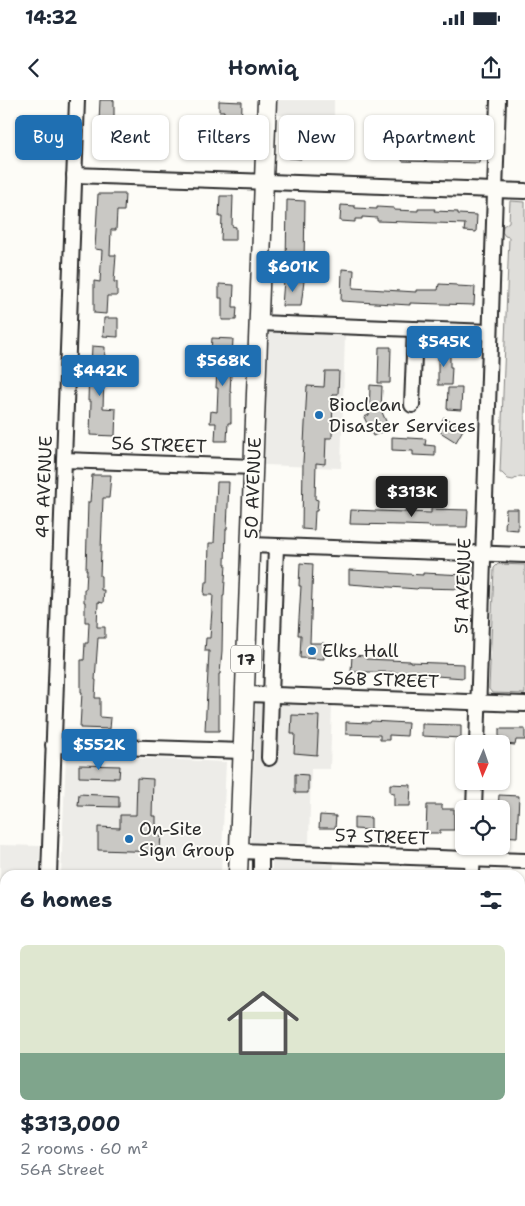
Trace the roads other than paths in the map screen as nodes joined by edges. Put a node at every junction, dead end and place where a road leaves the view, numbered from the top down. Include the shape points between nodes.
1 (76, 100) edge
2 (266, 100) edge
3 (498, 100) edge
4 (74, 175) junction
5 (264, 182) junction
6 (495, 190) junction
7 (525, 191) edge
8 (259, 324) junction
9 (415, 329) junction
10 (490, 332) junction
11 (412, 405) dead end
12 (64, 460) junction
13 (254, 467) junction
14 (250, 545) junction
15 (276, 546) junction
16 (483, 554) junction
17 (525, 555) edge
18 (245, 694) junction
19 (271, 695) junction
20 (478, 702) junction
21 (525, 704) edge
22 (477, 735) edge
23 (54, 745) junction
24 (243, 751) junction
25 (269, 758) dead end
26 (239, 851) junction
27 (261, 852) junction
28 (455, 853) edge
29 (473, 855) edge
30 (486, 855) edge
31 (525, 861) edge
32 (49, 870) edge
33 (238, 870) edge
34 (261, 870) edge
35 (472, 870) edge

1 - 4 street, 49 AVENUE
2 - 5 main road, 50 AVENUE / 17
3 - 6 street, 51 AVENUE
4 - 5 street
4 - 12 street, 49 AVENUE
5 - 6 street
5 - 8 main road, 50 AVENUE / 17
6 - 7 street
6 - 10 street, 51 AVENUE
8 - 9 street
8 - 13 main road, 50 AVENUE / 17
9 - 10 street
9 - 11 street
10 - 16 street, 51 AVENUE
12 - 13 street, 56 STREET
12 - 23 street, 49 AVENUE
13 - 14 main road, 50 AVENUE / 17
14 - 15 street
14 - 18 main road, 50 AVENUE / 17
15 - 16 street
15 - 19 street
16 - 17 street
16 - 20 street, 51 AVENUE
18 - 19 street, 56B STREET
18 - 24 main road, 50 AVENUE / 17
19 - 20 street, 56B STREET
19 - 25 street
20 - 21 street, 56B STREET
20 - 22 street, 51 AVENUE
23 - 24 street
23 - 32 street, 49 AVENUE
24 - 26 main road, 50 AVENUE / 17
26 - 27 street, 57 STREET
26 - 33 main road, 50 AVENUE / 17
27 - 28 street, 57 STREET
27 - 34 street
29 - 35 street
30 - 31 street, 57 STREET

